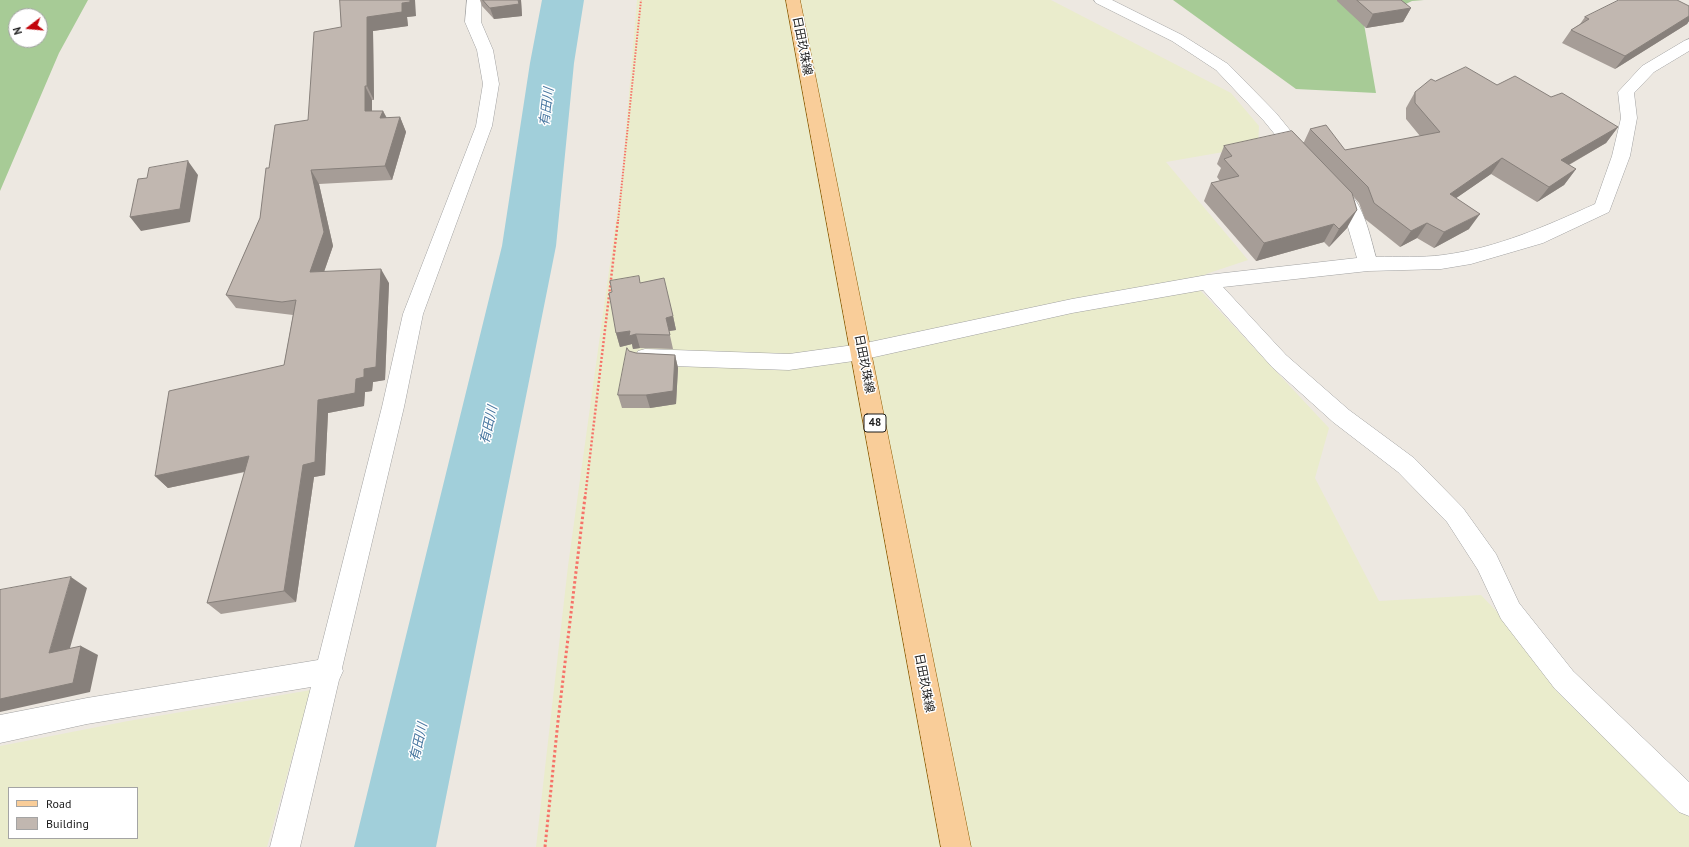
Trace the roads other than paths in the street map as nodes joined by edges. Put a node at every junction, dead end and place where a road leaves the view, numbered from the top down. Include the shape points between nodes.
1 (474, 0) edge
2 (793, 0) edge
3 (1102, 0) edge
4 (1689, 44) edge
5 (1368, 264) junction
6 (1207, 282) junction
7 (861, 352) junction
8 (640, 357) edge
9 (330, 671) junction
10 (0, 729) edge
11 (1689, 802) edge
12 (286, 847) edge
13 (956, 847) edge

1 - 9 street via 473,22 485,50 491,84 484,126 413,314
2 - 7 main road, 日田玖珠線 / 48
3 - 5 street via 1177,38 1222,67 1352,208
4 - 5 street via 1648,69 1626,92 1629,118 1621,156 1603,208 1536,238 1471,257 1441,262
5 - 6 street
6 - 7 street via 1072,306
6 - 11 street via 1279,361 1341,416 1406,466 1455,515 1487,562 1510,610 1564,680
7 - 8 street via 789,362
7 - 13 main road, 日田玖珠線 / 48
9 - 10 street via 87,711
9 - 12 street

